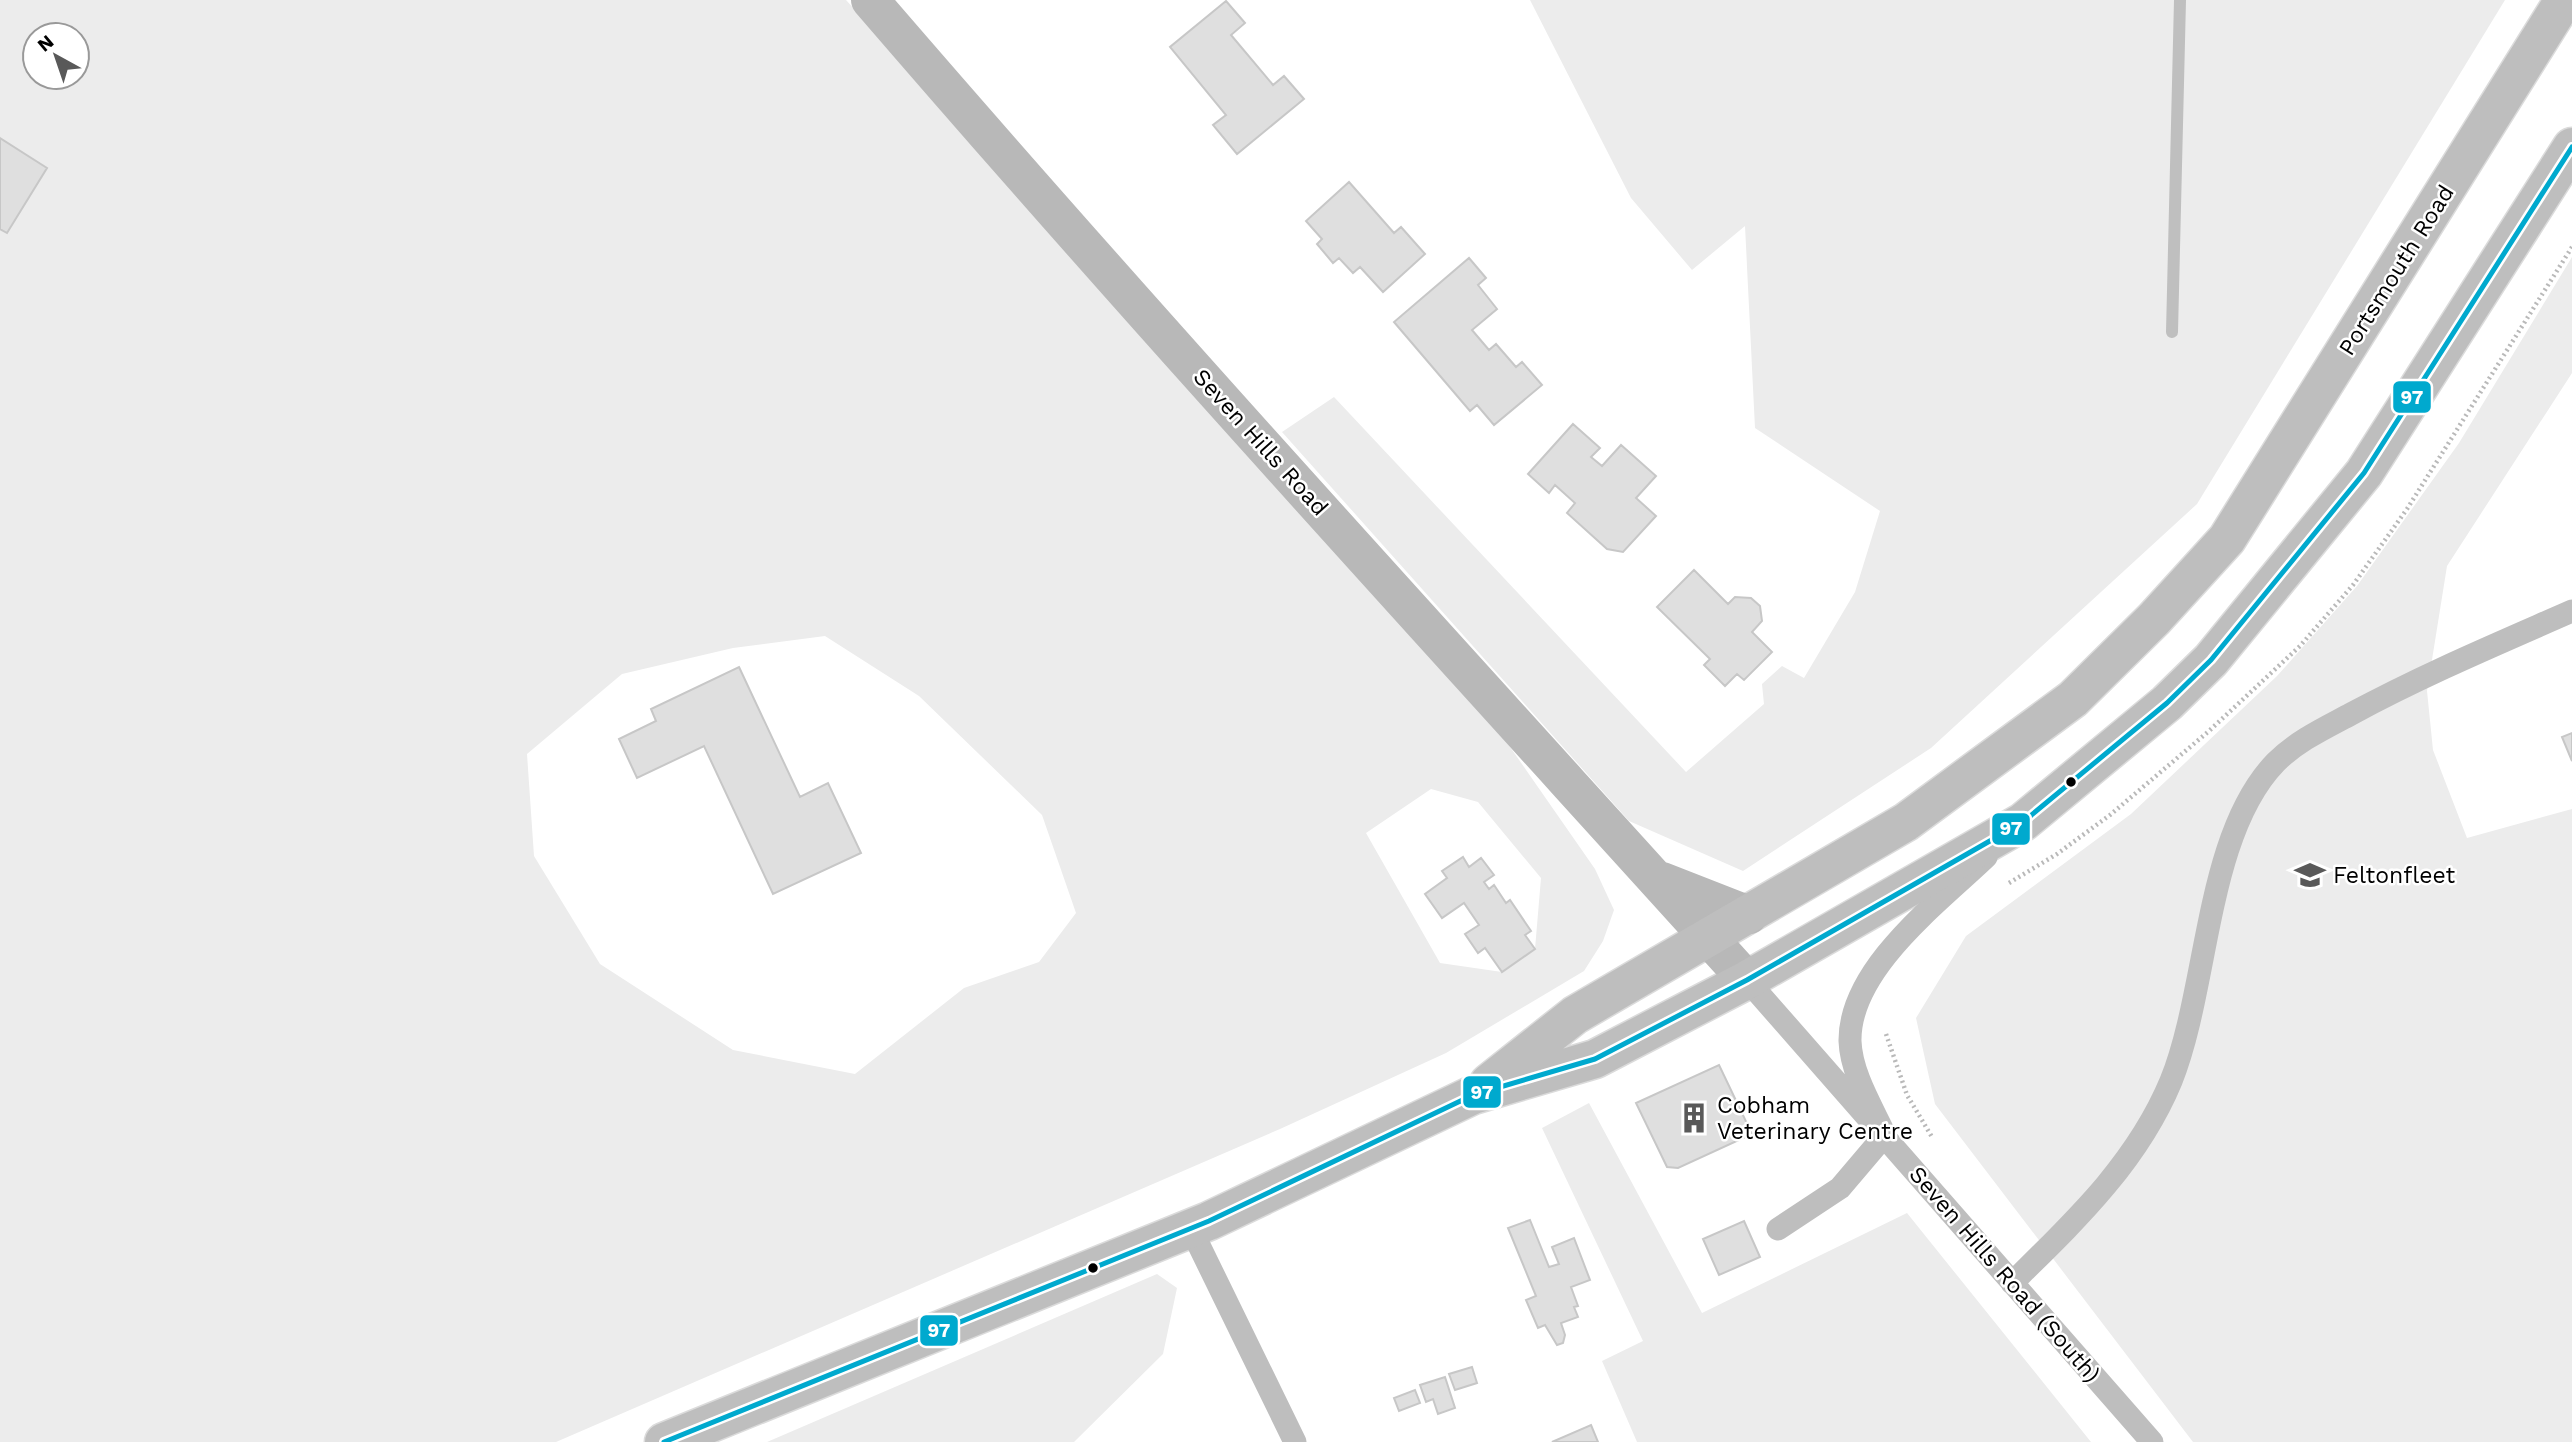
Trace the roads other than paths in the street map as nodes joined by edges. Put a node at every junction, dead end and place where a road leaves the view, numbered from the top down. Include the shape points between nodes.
1 (870, 0) edge
2 (2564, 0) edge
3 (2572, 147) edge
4 (2572, 611) edge
5 (2023, 822) junction
6 (1657, 879) junction
7 (1749, 915) junction
8 (1709, 938) junction
9 (1747, 980) junction
10 (1473, 1095) junction
11 (1885, 1135) junction
12 (1191, 1229) junction
13 (1778, 1229) dead end
14 (2012, 1283) junction
15 (664, 1442) edge
16 (1295, 1442) edge
17 (2152, 1442) edge

1 - 6 main road, Seven Hills Road via 1354,547
2 - 7 main road, Portsmouth Road via 2227,539 2073,699 1906,822
3 - 5 main road via 2364,473 2211,660
4 - 14 lane via 2412,681 2301,741 2275,763 2250,796 2230,838 2185,1032 2171,1080 2146,1131 2109,1185
5 - 9 main road
5 - 11 lane via 1912,927 1858,998 1850,1043 1859,1080
6 - 7 main road, Seven Hills Road
6 - 8 main road, Seven Hills Road
7 - 8 main road, Portsmouth Road
8 - 9 main road, Seven Hills Road
8 - 10 main road, Portsmouth Road via 1574,1015
9 - 10 main road via 1595,1059
9 - 11 lane, Seven Hills Road (South)
10 - 12 main road
11 - 13 lane via 1840,1188
11 - 14 lane, Seven Hills Road (South)
12 - 15 main road
12 - 16 lane
14 - 17 lane, Seven Hills Road (South)

